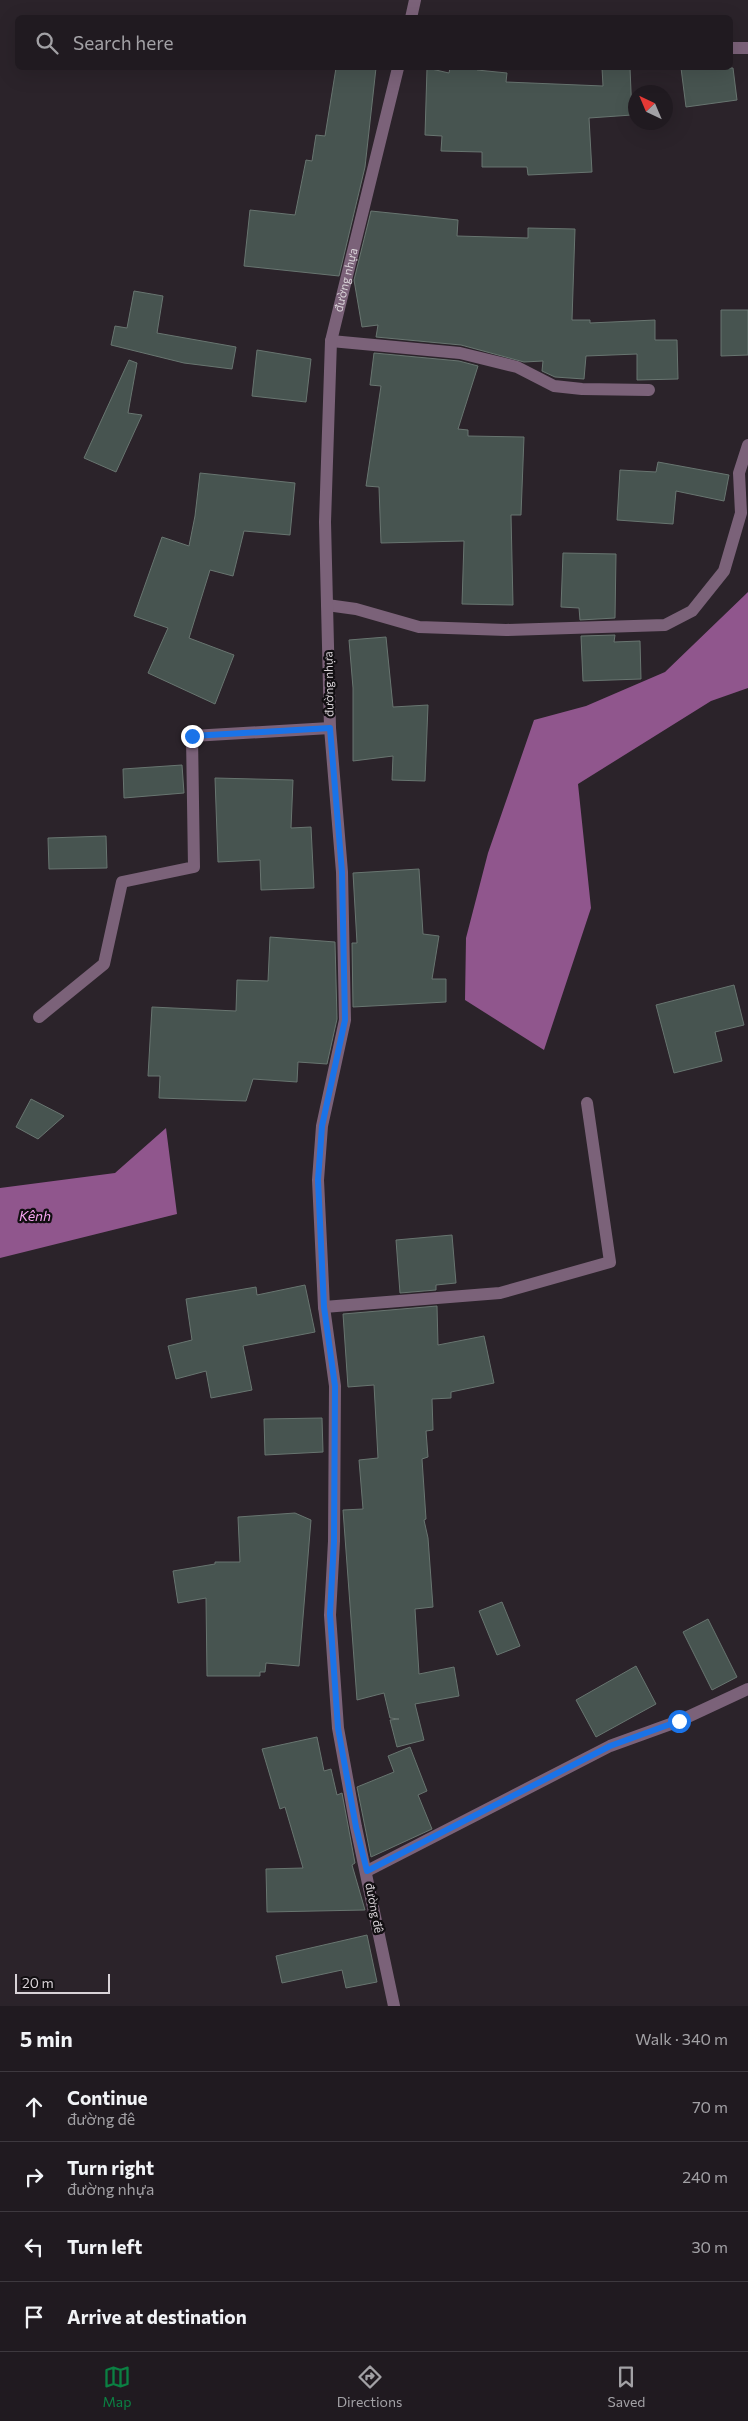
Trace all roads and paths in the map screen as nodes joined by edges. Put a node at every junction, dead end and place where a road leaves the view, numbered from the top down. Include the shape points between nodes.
1 (415, 0) edge
2 (412, 15) edge
3 (733, 48) edge
4 (748, 48) edge
5 (398, 70) edge
6 (332, 341) junction
7 (649, 390) dead end
8 (748, 445) edge
9 (327, 605) junction
10 (330, 728) junction
11 (39, 1017) dead end
12 (587, 1103) dead end
13 (324, 1307) junction
14 (748, 1689) edge
15 (367, 1871) junction
16 (394, 2006) edge

1 - 2 street
3 - 4 street
5 - 6 street, đường nhựa
6 - 7 street via 460,352 517,367 554,386
6 - 9 street, đường nhựa via 324,522
8 - 9 street via 739,473 741,513 724,571 692,611 665,625 506,630 419,627 356,609
9 - 10 street, đường nhựa
10 - 11 street via 192,736 194,867 122,882 104,964
10 - 13 street, đường nhựa via 342,872 345,1020 322,1126 318,1180
12 - 13 street via 610,1262 500,1293
13 - 15 street, đường nhựa via 335,1386 330,1614 337,1709 356,1827
14 - 15 street, đường đê via 679,1721 610,1746
15 - 16 street, đường đê

